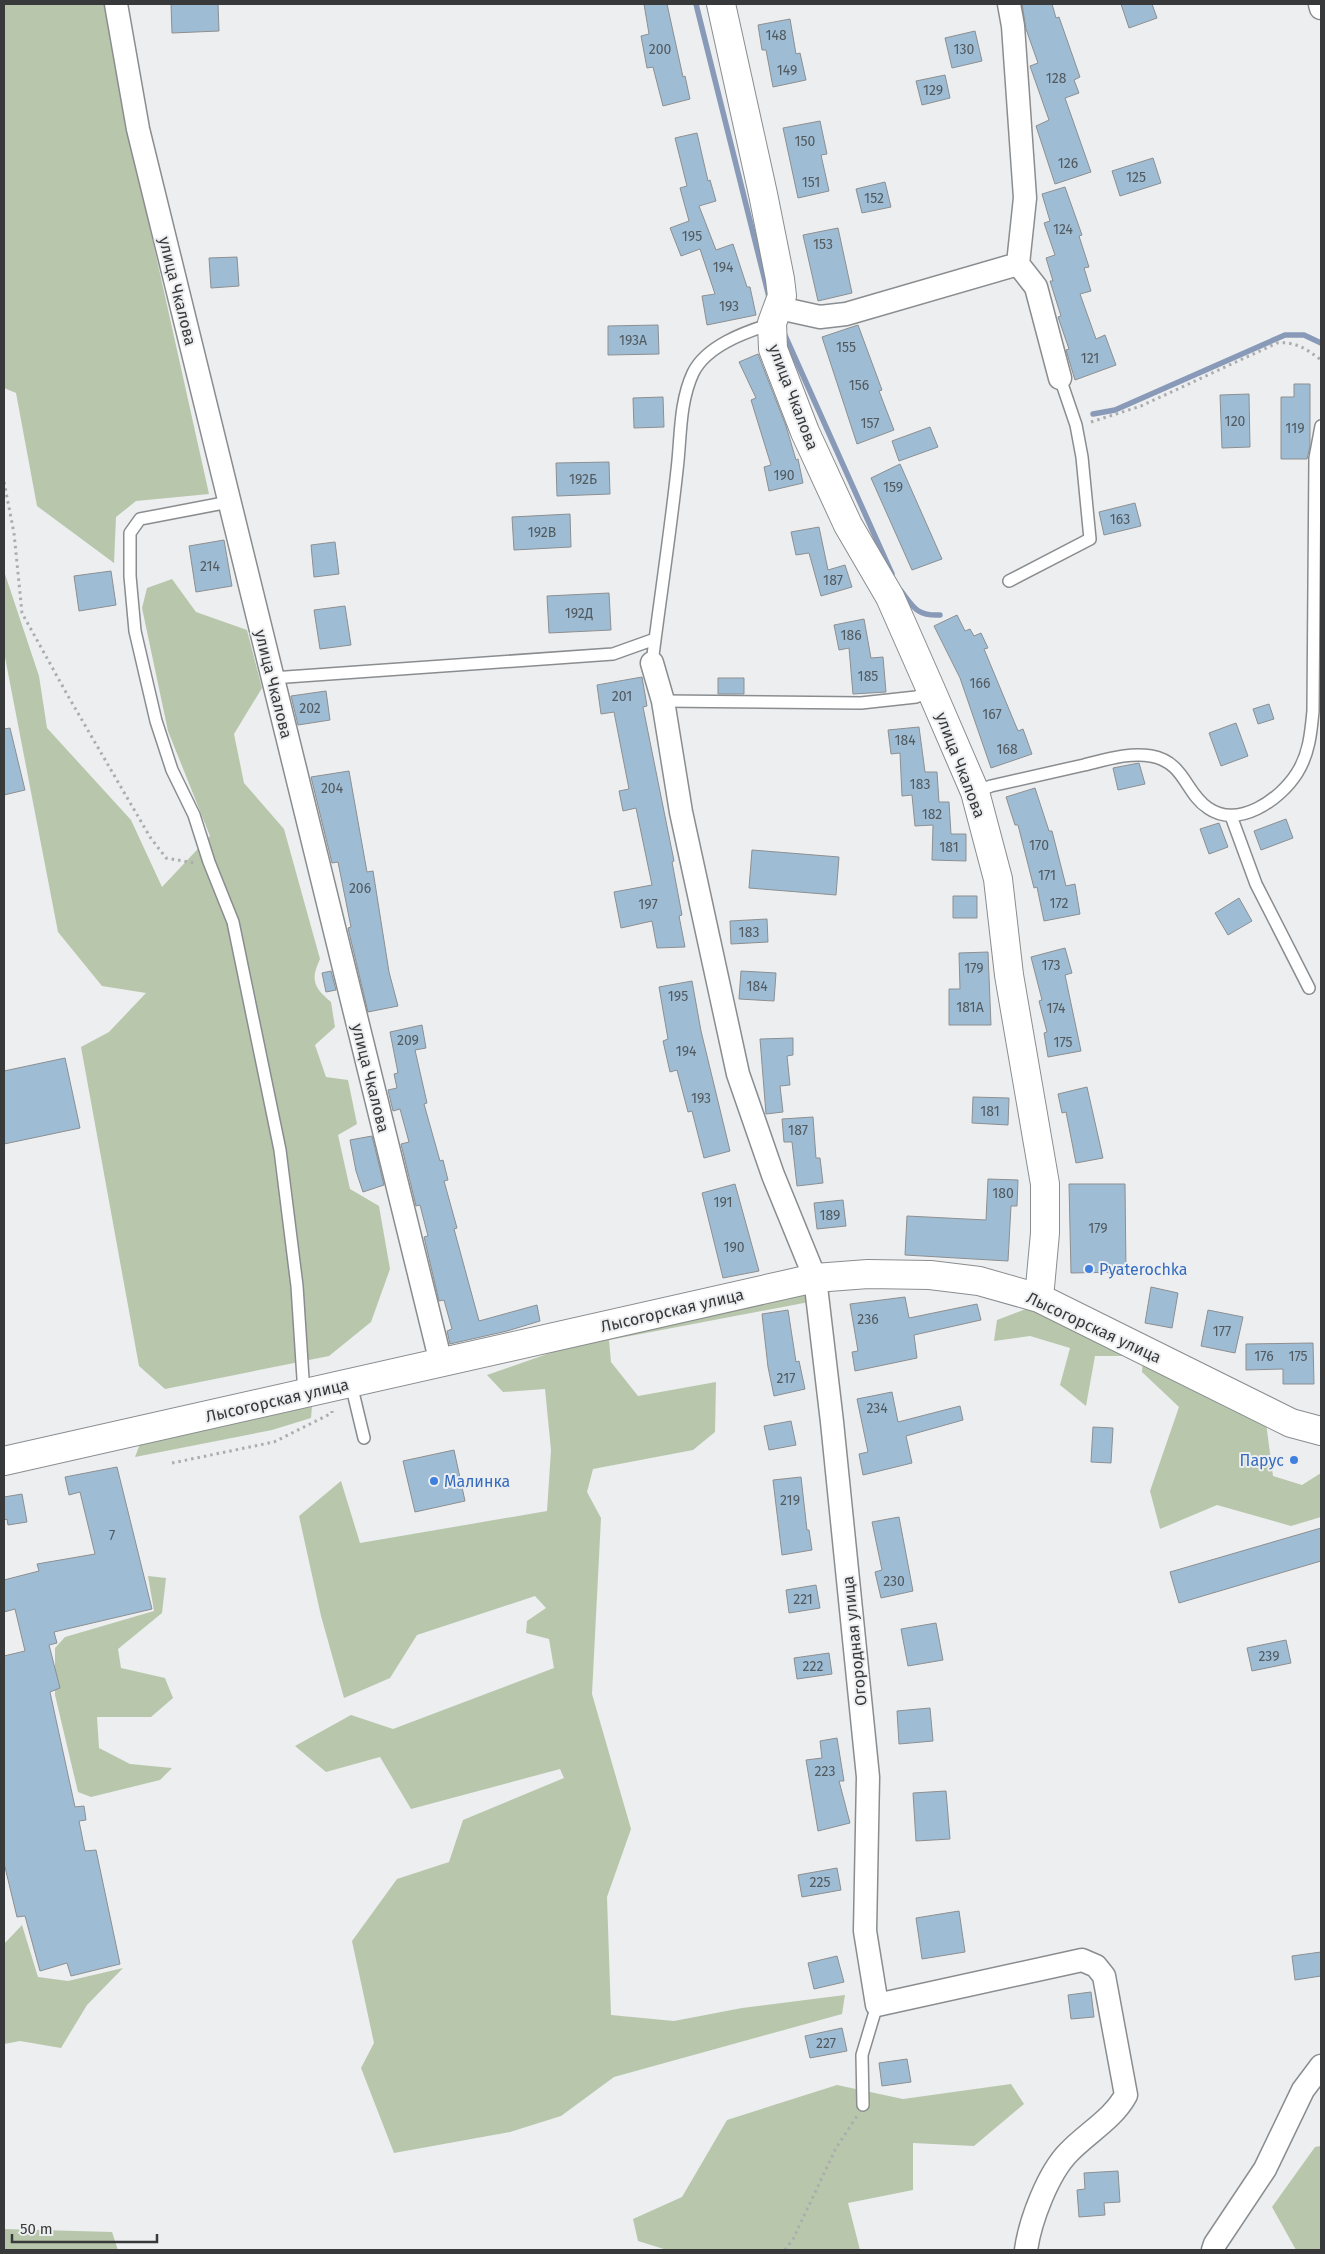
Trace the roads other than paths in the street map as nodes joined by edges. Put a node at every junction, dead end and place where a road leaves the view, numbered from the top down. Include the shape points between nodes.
1 (116, 4) edge
2 (721, 4) edge
3 (1009, 4) edge
4 (1320, 4) edge
5 (1321, 8) edge
6 (1018, 264) junction
7 (775, 316) junction
8 (1060, 378) joint
9 (1321, 426) edge
10 (229, 502) junction
11 (1009, 581) dead end
12 (655, 639) junction
13 (652, 663) joint
14 (272, 678) junction
15 (931, 690) junction
16 (663, 701) junction
17 (975, 792) junction
18 (1231, 816) junction
19 (1309, 988) dead end
20 (815, 1278) junction
21 (1038, 1298) junction
22 (442, 1363) junction
23 (351, 1384) junction
24 (304, 1394) junction
25 (1321, 1430) edge
26 (364, 1438) dead end
27 (4, 1461) edge
28 (877, 2005) junction
29 (1321, 2066) edge
30 (864, 2105) road end
31 (1026, 2250) edge
32 (1213, 2250) edge

1 - 10 street, улица Чкалова via 138,129
2 - 7 street, улица Чкалова via 778,270 782,296
3 - 6 street via 1025,198
4 - 5 street
6 - 7 street via 846,314
6 - 8 street via 1036,287
7 - 12 lane, улица Чкалова via 713,350 694,372 684,401
7 - 15 street, улица Чкалова via 773,349 805,432 848,525 890,598
8 - 11 lane via 1076,425 1086,485 1090,539
9 - 18 lane via 1315,458 1310,744 1297,774 1276,796 1257,810
10 - 14 street, улица Чкалова
10 - 24 lane via 140,519 130,532 130,576 135,631 156,721 172,770 194,815 233,922 280,1150 297,1286
12 - 13 lane, улица Чкалова
12 - 14 lane via 613,654
13 - 16 street, Огородная улица
14 - 22 street, улица Чкалова
15 - 16 lane via 916,698 861,703
15 - 17 street, улица Чкалова
16 - 20 street, Огородная улица via 680,812 738,1074
17 - 18 lane via 1124,756 1151,756 1173,764 1205,807 1217,814
17 - 21 street, улица Чкалова via 998,879 1009,975 1045,1184 1045,1233
18 - 19 lane via 1256,884
20 - 21 street, Лысогорская улица via 868,1274 930,1275 979,1281
20 - 22 street, Лысогорская улица
20 - 28 street, Огородная улица via 868,1777 865,1931
21 - 25 street, Лысогорская улица via 1291,1423
22 - 23 street, Лысогорская улица
23 - 24 street, Лысогорская улица
23 - 26 lane
24 - 27 street, Лысогорская улица
28 - 30 lane via 862,2056
28 - 31 street via 1082,1960 1096,1966 1104,1976 1126,2095 1120,2106 1068,2153 1047,2182
29 - 32 street via 1303,2090 1266,2169

